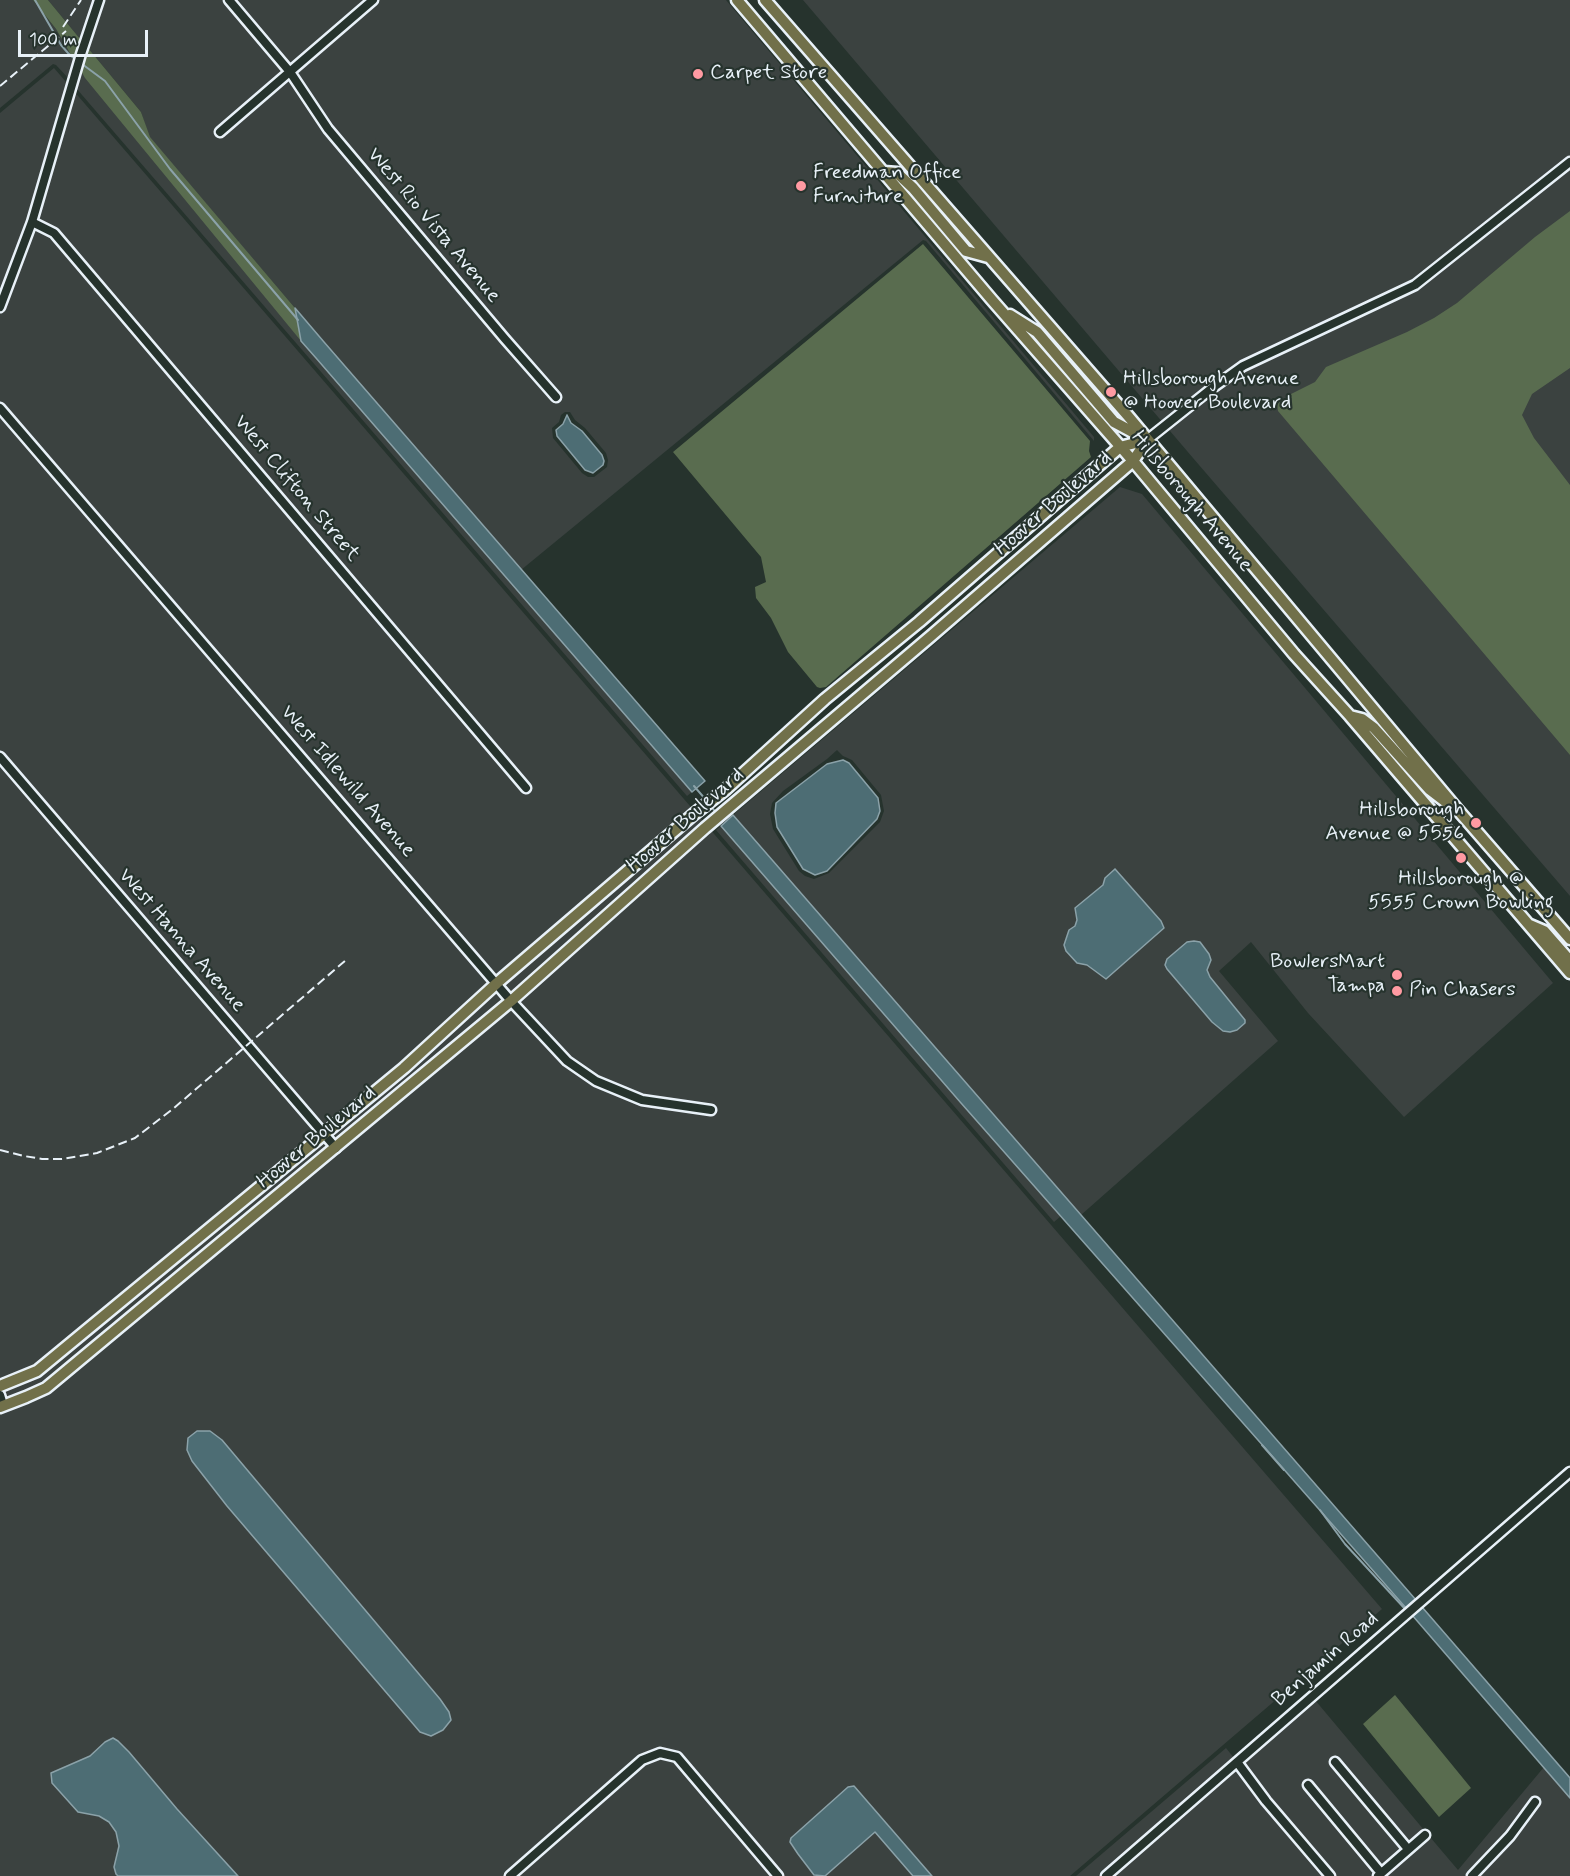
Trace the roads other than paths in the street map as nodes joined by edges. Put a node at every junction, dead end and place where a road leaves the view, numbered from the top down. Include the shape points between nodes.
1 (99, 0) edge
2 (229, 0) edge
3 (373, 0) edge
4 (737, 0) edge
5 (765, 0) edge
6 (290, 72) junction
7 (220, 132) dead end
8 (1570, 162) edge
9 (884, 172) junction
10 (32, 222) junction
11 (988, 257) junction
12 (0, 307) edge
13 (999, 308) junction
14 (556, 397) dead end
15 (0, 408) edge
16 (1148, 440) junction
17 (1120, 447) junction
18 (1133, 461) junction
19 (1350, 716) junction
20 (0, 757) edge
21 (526, 788) dead end
22 (1457, 809) junction
23 (1527, 924) junction
24 (1570, 939) edge
25 (1570, 961) edge
26 (1570, 973) edge
27 (497, 983) junction
28 (511, 1001) junction
29 (711, 1110) dead end
30 (323, 1134) junction
31 (336, 1148) junction
32 (0, 1386) edge
33 (1, 1402) edge
34 (1570, 1472) edge
35 (1237, 1762) junction
36 (1335, 1762) dead end
37 (1308, 1785) dead end
38 (1535, 1802) dead end
39 (1425, 1835) dead end
40 (1408, 1850) junction
41 (1379, 1874) edge
42 (1108, 1875) edge
43 (510, 1876) edge
44 (778, 1876) edge
45 (1330, 1876) edge
46 (1472, 1876) edge

1 - 10 street
2 - 6 street, West Rio Vista Avenue
3 - 6 street
4 - 9 main road, Hillsborough Avenue
5 - 11 main road, Hillsborough Avenue
6 - 7 street
6 - 14 street, West Rio Vista Avenue via 328,129
8 - 16 street via 1415,285 1243,366
9 - 11 main road via 897,173 913,188 966,250
9 - 13 main road, Hillsborough Avenue
10 - 12 street
10 - 21 street, West Clifton Street via 54,233
11 - 16 main road, Hillsborough Avenue
13 - 16 main road via 1037,332 1114,422
13 - 17 main road, Hillsborough Avenue
15 - 27 street, West Idlewild Avenue
16 - 17 main road, Hoover Boulevard
16 - 18 main road, Hoover Boulevard
16 - 22 main road, Hillsborough Avenue
17 - 18 main road, Hillsborough Avenue
17 - 27 main road, Hoover Boulevard
18 - 19 main road, Hillsborough Avenue
18 - 28 main road, Hoover Boulevard via 705,828
19 - 22 main road via 1368,722 1429,789
19 - 23 main road, Hillsborough Avenue
20 - 30 street, West Hanna Avenue
22 - 24 main road, Hillsborough Avenue
23 - 25 main road via 1544,931
23 - 26 main road, Hillsborough Avenue
27 - 28 street, West Idlewild Avenue
27 - 30 main road, Hoover Boulevard via 404,1068
28 - 29 street, West Idlewild Avenue via 567,1061 596,1081 642,1100
28 - 31 main road, Hoover Boulevard
30 - 31 street, West Hanna Avenue
30 - 32 main road, Hoover Boulevard via 37,1371
31 - 33 main road, Hoover Boulevard via 46,1388
34 - 35 street, Benjamin Road
35 - 42 street, Benjamin Road
35 - 45 street
36 - 40 street
37 - 41 street
38 - 46 street via 1510,1836
39 - 40 street
40 - 41 street
43 - 44 street via 642,1760 660,1752 677,1757

